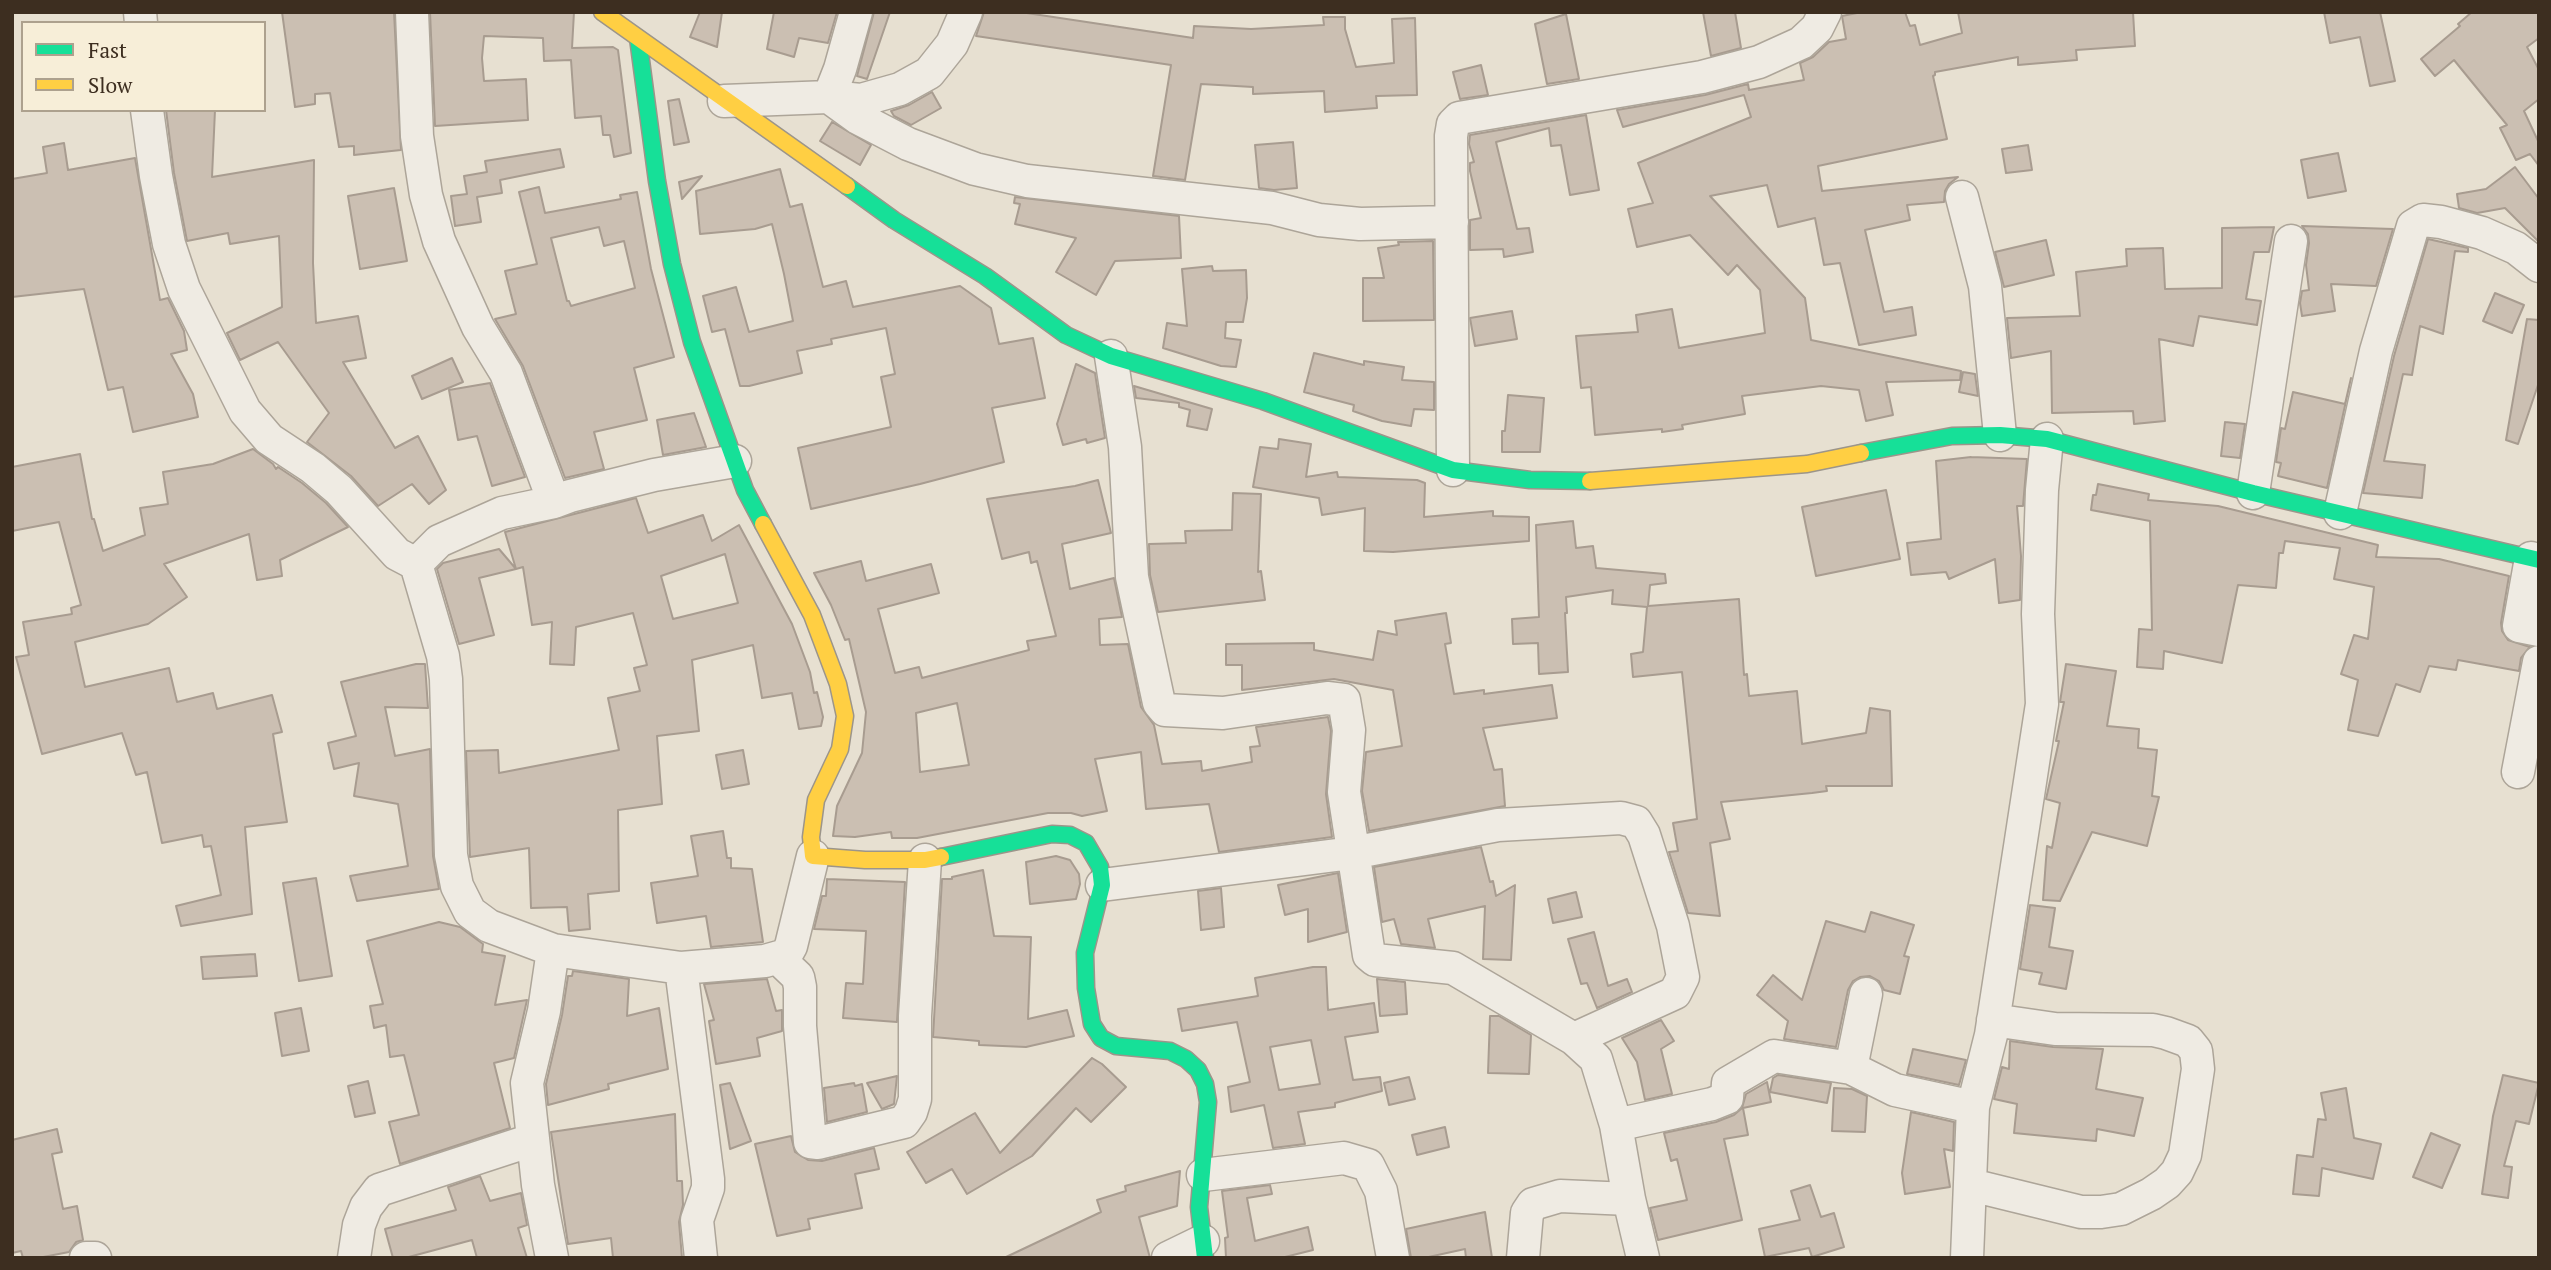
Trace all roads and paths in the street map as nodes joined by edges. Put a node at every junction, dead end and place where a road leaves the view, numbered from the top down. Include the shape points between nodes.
1 (412, 12) edge
2 (601, 12) edge
3 (856, 12) edge
4 (965, 12) edge
5 (1825, 12) edge
6 (638, 37) junction
7 (829, 97) junction
8 (724, 101) junction
9 (147, 112) edge
10 (1962, 197) dead end
11 (1452, 222) junction
12 (2291, 241) dead end
13 (2539, 266) edge
14 (1111, 356) junction
15 (2000, 435) junction
16 (2047, 439) junction
17 (735, 461) junction
18 (1452, 470) junction
19 (2253, 494) junction
20 (554, 502) junction
21 (2340, 513) junction
22 (2535, 559) edge
23 (416, 564) junction
24 (2539, 630) edge
25 (2539, 662) edge
26 (2518, 772) dead end
27 (1352, 852) junction
28 (813, 856) junction
29 (925, 860) junction
30 (1102, 885) junction
31 (553, 950) junction
32 (778, 958) junction
33 (681, 968) junction
34 (1866, 994) dead end
35 (1993, 1020) junction
36 (1574, 1039) junction
37 (1851, 1068) junction
38 (1973, 1107) junction
39 (1616, 1125) junction
40 (532, 1140) junction
41 (1203, 1175) junction
42 (1971, 1185) junction
43 (1629, 1199) junction
44 (1204, 1249) edge
45 (86, 1258) edge
46 (95, 1258) edge
47 (354, 1258) edge
48 (552, 1258) edge
49 (701, 1258) edge
50 (1168, 1258) edge
51 (1392, 1258) edge
52 (1523, 1258) edge
53 (1643, 1258) edge
54 (1967, 1258) edge

1 - 20 street via 417,136 439,241 478,327 506,373
2 - 6 main road
3 - 7 street
4 - 7 street via 952,44 929,74 900,89 861,100
5 - 11 street via 1801,43 1759,62 1689,79 1459,118 1451,136
6 - 8 main road
6 - 17 main road via 672,264 692,342
7 - 8 street
7 - 11 street via 908,144 975,169 1027,181 1220,201 1360,224
8 - 14 main road via 1066,335
9 - 23 street via 169,244 180,278 245,411 269,439 339,490 397,554
10 - 15 street via 1985,286
11 - 18 street
12 - 19 street
13 - 21 street via 2516,248 2482,233 2423,220 2413,226 2376,351
14 - 18 main road via 1264,401
14 - 27 street via 1125,447 1132,577 1159,703 1165,710 1223,713 1328,698 1344,701 1349,730 1344,792
15 - 16 main road
15 - 18 main road via 1952,436 1807,464 1604,481 1530,480
16 - 19 main road
16 - 35 street via 2038,614 2042,704
17 - 20 street via 654,475
17 - 28 main road via 745,490 812,615 845,716 841,749 816,800
19 - 21 main road
20 - 23 street via 502,513 439,541
21 - 22 main road
22 - 24 street via 2519,626
23 - 31 street via 438,634 446,679 451,855 457,886 470,912 489,926
25 - 26 street
27 - 30 street
27 - 36 street via 1369,955 1375,960 1453,968
27 - 36 street via 1498,825 1621,818 1636,822 1673,926 1683,977 1675,993
28 - 29 main road
28 - 32 street via 791,946
29 - 30 main road via 1052,834 1070,835 1086,843 1094,855
29 - 32 street via 915,1099 904,1122 810,1142 800,987 798,977
30 - 41 main road via 1085,953 1092,1024 1101,1038 1116,1046 1170,1051 1198,1070 1208,1102
31 - 33 street
31 - 40 street via 544,1011 528,1071
32 - 33 street
33 - 49 street via 708,1179 697,1220
34 - 37 street
35 - 38 street
35 - 42 street via 2039,1028 2153,1030 2188,1041 2196,1051 2199,1069 2185,1155 2177,1172 2151,1194 2121,1209 2081,1212
36 - 39 street via 1596,1059
37 - 38 street via 1895,1090
37 - 39 street via 1774,1056 1728,1083 1727,1098
38 - 42 street
39 - 43 street
40 - 47 street via 379,1190 362,1216
40 - 48 street
41 - 44 main road via 1199,1208
41 - 51 street via 1344,1158 1368,1165 1381,1191
42 - 54 street
43 - 52 street via 1560,1196 1533,1204 1527,1213
43 - 53 street
44 - 50 street
45 - 46 street

